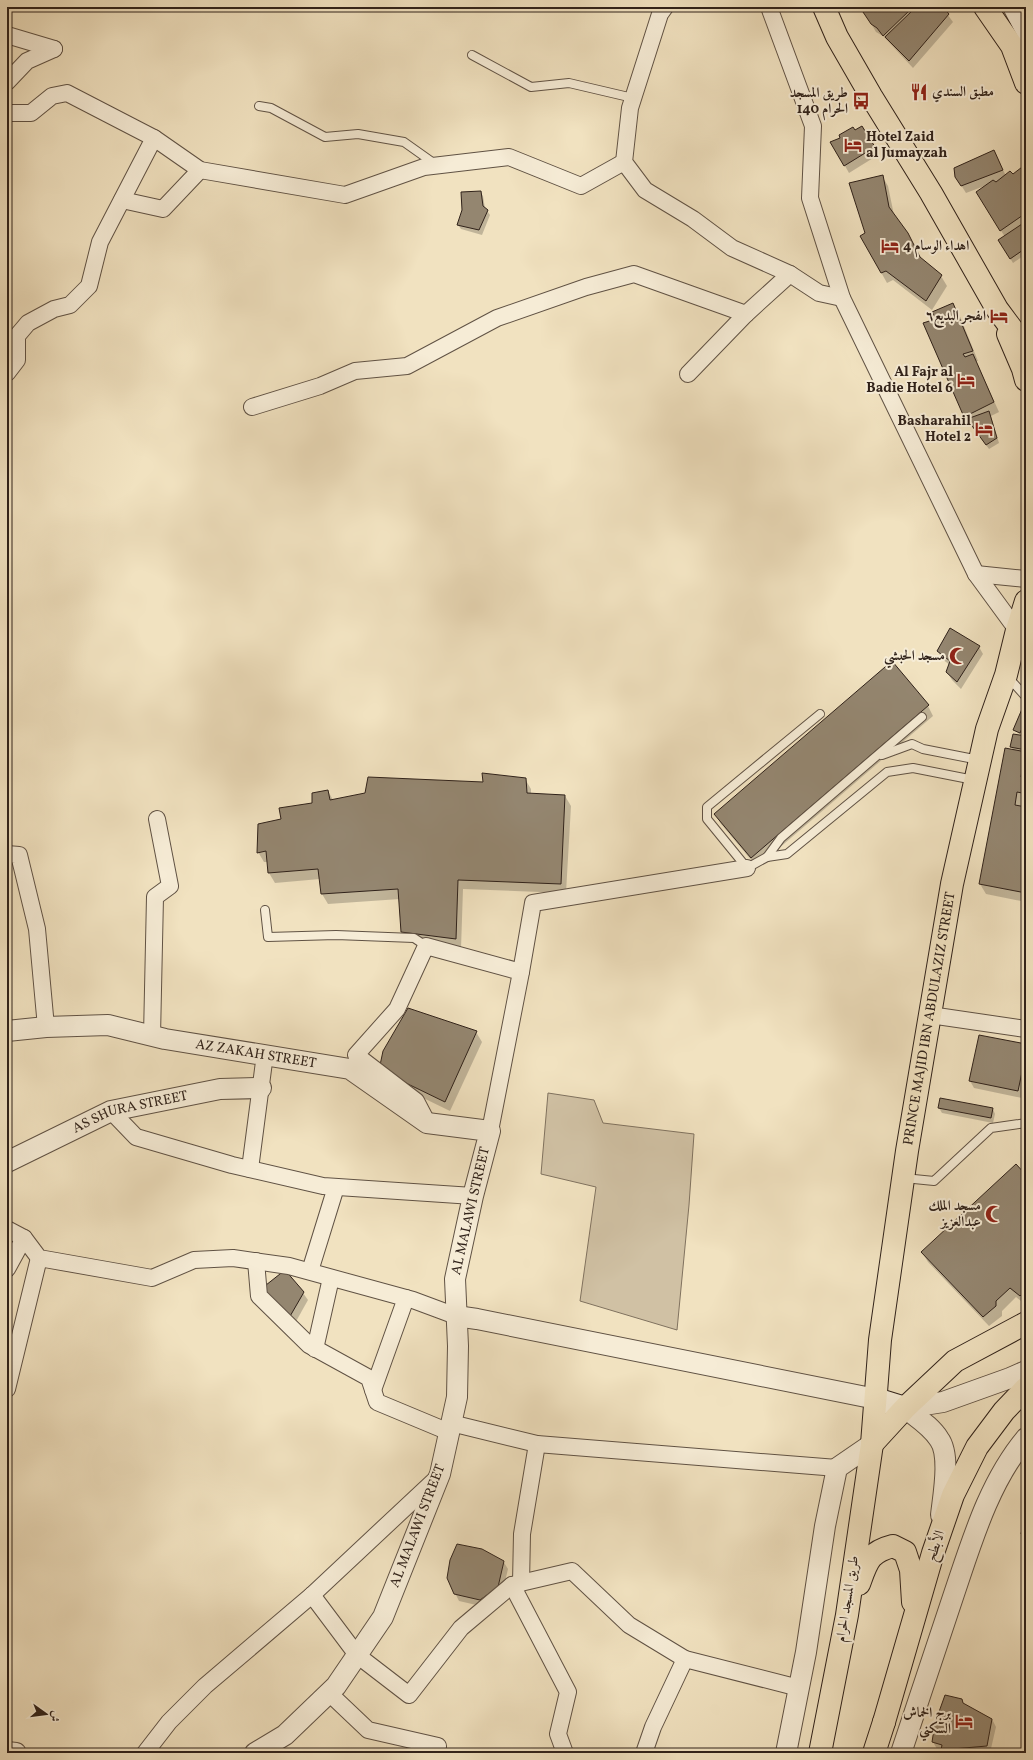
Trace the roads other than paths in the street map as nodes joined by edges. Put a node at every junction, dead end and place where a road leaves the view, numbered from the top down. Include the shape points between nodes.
1 (665, 7) edge
2 (769, 7) edge
3 (824, 7) edge
4 (832, 7) edge
5 (985, 7) edge
6 (1011, 7) edge
7 (7, 35) edge
8 (1026, 35) edge
9 (837, 37) junction
10 (472, 55) dead end
11 (1024, 71) edge
12 (7, 82) edge
13 (633, 98) junction
14 (259, 106) dead end
15 (7, 113) edge
16 (154, 138) junction
17 (624, 162) junction
18 (437, 166) junction
19 (200, 170) junction
20 (122, 200) junction
21 (790, 274) junction
22 (842, 298) junction
23 (997, 309) junction
24 (746, 314) junction
25 (1025, 346) edge
26 (7, 373) edge
27 (688, 374) dead end
28 (1026, 380) edge
29 (252, 407) dead end
30 (976, 574) junction
31 (1026, 578) edge
32 (1026, 601) edge
33 (1017, 630) junction
34 (1006, 675) junction
35 (1026, 697) edge
36 (820, 714) dead end
37 (922, 717) dead end
38 (876, 757) junction
39 (979, 760) junction
40 (974, 780) junction
41 (157, 819) dead end
42 (7, 854) edge
43 (768, 857) junction
44 (747, 868) junction
45 (265, 910) dead end
46 (426, 946) junction
47 (521, 972) junction
48 (930, 1015) junction
49 (46, 1027) junction
50 (1026, 1029) edge
51 (7, 1031) edge
52 (152, 1036) junction
53 (265, 1054) junction
54 (261, 1088) junction
55 (111, 1111) junction
56 (427, 1123) junction
57 (1025, 1124) edge
58 (490, 1131) junction
59 (7, 1162) edge
60 (250, 1169) junction
61 (904, 1178) junction
62 (336, 1187) junction
63 (473, 1196) junction
64 (7, 1229) edge
65 (24, 1238) junction
66 (39, 1258) junction
67 (256, 1261) junction
68 (7, 1269) edge
69 (310, 1271) junction
70 (331, 1278) junction
71 (406, 1298) junction
72 (456, 1316) junction
73 (1026, 1323) edge
74 (315, 1348) junction
75 (1026, 1371) edge
76 (1026, 1388) edge
77 (7, 1389) edge
78 (373, 1390) junction
79 (876, 1399) junction
80 (905, 1408) junction
81 (450, 1428) junction
82 (1026, 1438) edge
83 (537, 1444) junction
84 (872, 1444) junction
85 (838, 1468) junction
86 (440, 1474) junction
87 (937, 1543) junction
88 (516, 1584) junction
89 (312, 1595) junction
90 (847, 1615) junction
91 (914, 1619) junction
92 (905, 1652) junction
93 (357, 1655) junction
94 (932, 1658) junction
95 (685, 1659) junction
96 (799, 1688) junction
97 (329, 1693) junction
98 (7, 1752) edge
99 (16, 1753) edge
100 (145, 1753) edge
101 (255, 1753) edge
102 (437, 1753) edge
103 (565, 1753) edge
104 (644, 1753) edge
105 (786, 1753) edge
106 (820, 1753) edge
107 (874, 1753) edge
108 (901, 1753) edge

1 - 13 street via 660,14
2 - 22 street via 813,126 810,198
3 - 9 main road
4 - 9 main road
5 - 11 main road via 1012,46
6 - 8 street
7 - 12 street via 54,49 26,61
9 - 23 main road
10 - 13 lane via 531,86 569,83
13 - 17 street
14 - 18 lane via 271,108 325,137 358,134 404,142
15 - 16 street via 31,113 52,96 67,93
16 - 19 street
16 - 20 street
17 - 18 street via 580,186 509,157
17 - 21 street via 644,190 694,219 732,248
18 - 19 street via 424,167 345,196
19 - 20 street via 163,209
20 - 26 street via 100,242 89,286 70,305 54,309 28,323 17,336 17,360
21 - 22 street via 819,293
21 - 24 street
22 - 30 street
23 - 25 main road
23 - 28 main road
24 - 27 street
24 - 29 street via 634,274 586,287 497,318 407,366 355,372
30 - 31 street
30 - 33 street
32 - 33 main road, PRINCE MAJID IBN ABDULAZIZ STREET
33 - 34 main road, PRINCE MAJID IBN ABDULAZIZ STREET
34 - 35 lane
34 - 39 main road, PRINCE MAJID IBN ABDULAZIZ STREET via 987,728
36 - 44 lane via 707,807 707,819
37 - 38 lane
38 - 39 lane via 912,744 923,749
38 - 43 lane via 781,838
39 - 40 main road, PRINCE MAJID IBN ABDULAZIZ STREET
40 - 43 lane via 913,768 887,772 787,854
40 - 48 main road, PRINCE MAJID IBN ABDULAZIZ STREET via 952,884
41 - 52 street via 170,886 155,897
42 - 49 street via 19,855 38,929
43 - 44 lane
44 - 47 street via 533,903
45 - 46 lane via 268,938 336,935 414,938
46 - 47 street
46 - 56 street via 397,1009 356,1055 416,1102
47 - 58 street
48 - 50 street
48 - 61 main road, PRINCE MAJID IBN ABDULAZIZ STREET
49 - 51 street, AZ ZAKAH STREET
49 - 52 street, AZ ZAKAH STREET via 108,1025
52 - 53 street, AZ ZAKAH STREET
53 - 54 street
53 - 56 street, AZ ZAKAH STREET via 350,1069
54 - 55 street, AS SHURA STREET via 220,1089
54 - 60 street
55 - 59 street, AS SHURA STREET
55 - 60 street via 136,1137
56 - 58 street, AZ ZAKAH STREET
57 - 61 lane via 991,1128 934,1180
58 - 63 street, AL MALAWI STREET
60 - 62 street
61 - 79 main road, PRINCE MAJID IBN ABDULAZIZ STREET via 880,1340
62 - 63 street
62 - 69 street
63 - 72 street, AL MALAWI STREET via 455,1279
64 - 65 street
65 - 66 street
65 - 68 street
66 - 67 street via 152,1278 194,1260 233,1258
66 - 77 street
67 - 69 street
67 - 74 street via 259,1296 309,1346
69 - 70 street
70 - 71 street
70 - 74 street
71 - 72 street
71 - 78 street
72 - 79 street
72 - 81 street, AL MALAWI STREET via 457,1397
73 - 80 main road via 955,1361
74 - 78 street via 369,1378
75 - 80 street via 943,1402
76 - 87 main road, الأبطح via 976,1447 953,1495
78 - 81 street via 377,1402
79 - 80 main road
79 - 84 main road, PRINCE MAJID IBN ABDULAZIZ STREET
80 - 84 main road
80 - 87 street via 930,1428 940,1440 946,1465
81 - 83 street
81 - 86 street, AL MALAWI STREET
82 - 94 street via 1015,1451 993,1489 970,1545
83 - 85 street
83 - 88 street
84 - 85 street
84 - 90 main road, طريق المسجد الحرام
85 - 96 street via 825,1526
86 - 89 street
86 - 93 street, AL MALAWI STREET via 383,1617
87 - 91 main road, الأبطح
88 - 93 street via 461,1628 409,1695
88 - 95 street via 572,1571 629,1625
88 - 103 street via 568,1692 558,1734
89 - 93 street
89 - 100 street via 205,1686 169,1722
90 - 91 main road via 867,1562 880,1549 893,1546 905,1552 911,1570
90 - 106 main road, طريق المسجد الحرام
91 - 92 main road, الأبطح
92 - 94 street
92 - 107 main road, الأبطح
93 - 97 street, AL MALAWI STREET
94 - 108 street
95 - 96 street
95 - 104 street via 653,1727
96 - 105 street
97 - 101 street, AL MALAWI STREET via 285,1735
97 - 102 street via 368,1730 438,1746
98 - 99 street

